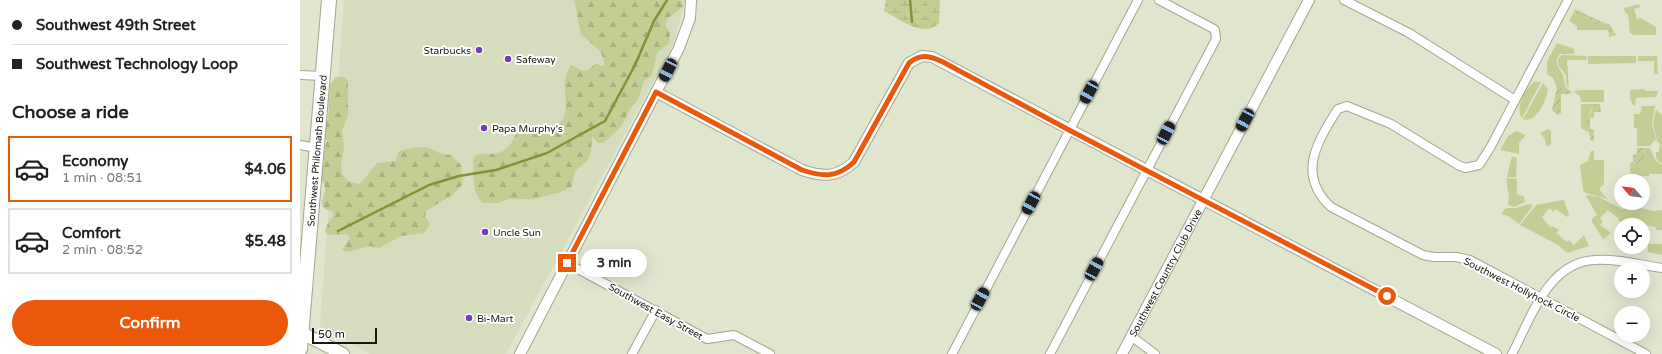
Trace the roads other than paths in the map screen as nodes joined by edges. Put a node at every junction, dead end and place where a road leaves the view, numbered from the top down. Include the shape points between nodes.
1 (329, 0) edge
2 (691, 0) edge
3 (1138, 0) edge
4 (1159, 0) edge
5 (1309, 0) edge
6 (1344, 0) edge
7 (1568, 0) edge
8 (300, 75) edge
9 (323, 76) junction
10 (656, 92) junction
11 (1515, 100) junction
12 (1069, 130) junction
13 (300, 145) edge
14 (316, 148) junction
15 (1146, 170) junction
16 (1202, 200) junction
17 (567, 263) junction
18 (1662, 268) edge
19 (1541, 299) junction
20 (656, 310) junction
21 (300, 332) edge
22 (1131, 336) junction
23 (300, 349) edge
24 (343, 354) edge
25 (520, 354) edge
26 (632, 354) edge
27 (770, 354) edge
28 (952, 354) edge
29 (1050, 354) edge
30 (1122, 354) edge
31 (1155, 354) edge
32 (1496, 354) edge
33 (1512, 354) edge
34 (1646, 354) edge

1 - 9 highway, Southwest Philomath Boulevard
2 - 10 street via 690,18 681,42
3 - 12 street
4 - 15 street via 1212,28 1216,35
5 - 16 street, Southwest Country Club Drive
6 - 11 street via 1409,33
7 - 11 street, Southwest Hollyhock Circle
8 - 9 street
9 - 14 highway, Southwest Philomath Boulevard
10 - 12 street via 802,170 825,176 840,173 854,162 909,63 922,56 943,62
10 - 17 street
11 - 19 street, Southwest Hollyhock Circle via 1482,161 1472,168 1458,165 1392,124 1353,107 1341,107 1316,149 1311,172 1316,190 1331,207 1416,253 1470,260
12 - 15 street
12 - 28 street
13 - 14 street
14 - 21 highway, Southwest Philomath Boulevard
15 - 16 street
15 - 29 street
16 - 22 street, Southwest Country Club Drive
16 - 32 street
17 - 20 street, Southwest Easy Street
17 - 25 street
18 - 19 street via 1607,260 1577,263 1556,276
19 - 33 street
19 - 34 street, Southwest Hollyhock Circle
20 - 26 street
20 - 27 street, Southwest Easy Street via 707,339 734,335
21 - 23 highway, Southwest Philomath Boulevard
21 - 24 main road
22 - 30 street, Southwest Country Club Drive
22 - 31 street

